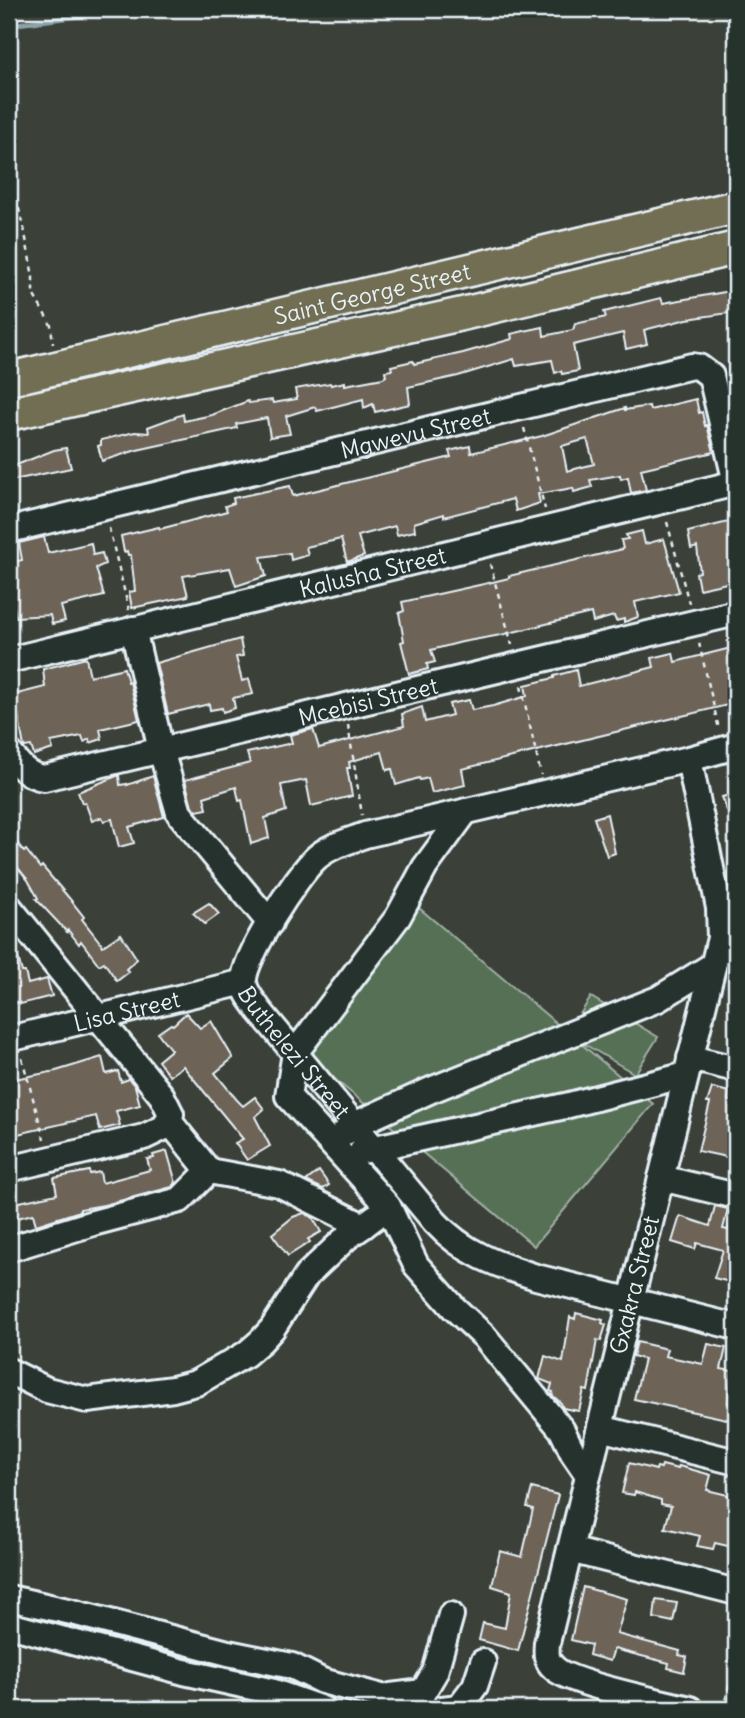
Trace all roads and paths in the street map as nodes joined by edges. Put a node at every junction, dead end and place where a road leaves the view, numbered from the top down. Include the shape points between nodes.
1 (9, 149) edge
2 (736, 207) edge
3 (736, 248) edge
4 (60, 366) junction
5 (9, 379) edge
6 (519, 407) junction
7 (9, 414) edge
8 (736, 483) edge
9 (661, 500) junction
10 (104, 507) junction
11 (550, 527) junction
12 (9, 530) edge
13 (485, 543) junction
14 (736, 613) edge
15 (695, 623) junction
16 (133, 629) junction
17 (9, 660) edge
18 (517, 664) junction
19 (345, 708) junction
20 (730, 748) edge
21 (161, 750) junction
22 (9, 752) edge
23 (689, 759) junction
24 (34, 777) junction
25 (9, 780) edge
26 (545, 793) junction
27 (466, 811) junction
28 (365, 835) junction
29 (9, 908) edge
30 (270, 923) junction
31 (728, 940) edge
32 (713, 965) junction
33 (244, 982) junction
34 (97, 1017) junction
35 (13, 1038) edge
36 (295, 1053) junction
37 (688, 1066) junction
38 (736, 1069) edge
39 (293, 1103) junction
40 (337, 1104) junction
41 (169, 1121) junction
42 (354, 1125) junction
43 (336, 1149) junction
44 (374, 1149) junction
45 (49, 1159) junction
46 (9, 1169) edge
47 (209, 1171) junction
48 (661, 1178) junction
49 (407, 1189) junction
50 (736, 1196) edge
51 (388, 1206) junction
52 (363, 1226) junction
53 (9, 1249) edge
54 (631, 1300) junction
55 (736, 1326) edge
56 (9, 1371) edge
57 (600, 1428) junction
58 (736, 1461) edge
59 (588, 1475) junction
60 (570, 1550) junction
61 (736, 1591) edge
62 (9, 1598) edge
63 (451, 1615) dead end
64 (9, 1625) edge
65 (736, 1658) edge
66 (483, 1662) dead end
67 (382, 1697) junction
68 (322, 1709) edge
69 (427, 1709) edge
70 (442, 1709) edge
71 (690, 1709) edge
72 (723, 1709) edge

1 - 4 path via 33,294 51,325
2 - 4 main road, Saint George Street
3 - 7 main road, Saint George Street
4 - 5 main road, Saint George Street
6 - 8 street, Mgwevu Street via 699,367 714,385
6 - 10 street, Mgwevu Street
6 - 11 path
8 - 9 street, Kalusha Street
9 - 11 street, Kalusha Street
9 - 15 path
10 - 12 street, Mgwevu Street
10 - 16 path
11 - 13 street, Kalusha Street
13 - 16 street, Kalusha Street
13 - 18 path
14 - 15 street, Mcebisi Street
15 - 18 street, Mcebisi Street
15 - 20 path
16 - 17 street, Kalusha Street
16 - 21 street
18 - 19 street, Mcebisi Street
18 - 26 path
19 - 21 street, Mcebisi Street
19 - 28 path
20 - 23 street, Buthelezi Street
21 - 24 street, Mcebisi Street
21 - 30 street via 183,820
22 - 24 street
23 - 26 street, Buthelezi Street
23 - 31 street, Gxakra Street
24 - 25 street, Mcebisi Street
26 - 27 street, Buthelezi Street
27 - 28 street, Buthelezi Street
27 - 36 street via 425,867 398,917
28 - 30 street, Buthelezi Street via 316,858
29 - 34 street
30 - 33 street, Buthelezi Street via 250,954
31 - 32 street, Gxakra Street
32 - 37 street, Gxakra Street
32 - 42 street via 658,999
33 - 34 street, Lisa Street
33 - 36 street, Buthelezi Street via 259,1010
34 - 35 street, Lisa Street
34 - 41 street via 162,1096 171,1114
35 - 45 path
36 - 39 street via 288,1096
36 - 40 street, Buthelezi Street
37 - 38 street
37 - 44 street
37 - 48 street, Gxakra Street
39 - 40 street
39 - 43 street
40 - 42 street, Buthelezi Street
41 - 45 street via 159,1132 144,1137
41 - 47 street
42 - 43 street
42 - 44 street, Buthelezi Street
43 - 44 street
43 - 51 street
44 - 49 street, Buthelezi Street
45 - 46 street
47 - 52 street via 279,1184
47 - 53 street via 180,1200
48 - 50 street
48 - 54 street, Gxakra Street
49 - 51 street
49 - 54 street, Buthelezi Street via 444,1233 478,1256 536,1278
51 - 52 street
51 - 59 street via 416,1265 484,1336 562,1430
52 - 56 street via 307,1275 261,1341 196,1384 87,1400 47,1390
54 - 55 street, Buthelezi Street
54 - 57 street, Gxakra Street
57 - 58 street
57 - 59 street, Gxakra Street
59 - 60 street, Gxakra Street
60 - 61 street
60 - 71 street, Gxakra Street via 547,1643 551,1666 569,1678
62 - 67 street via 292,1666 321,1681
63 - 67 street via 435,1672 423,1692
64 - 68 street via 274,1692
65 - 72 path
66 - 70 street via 475,1686 459,1707
67 - 69 street

